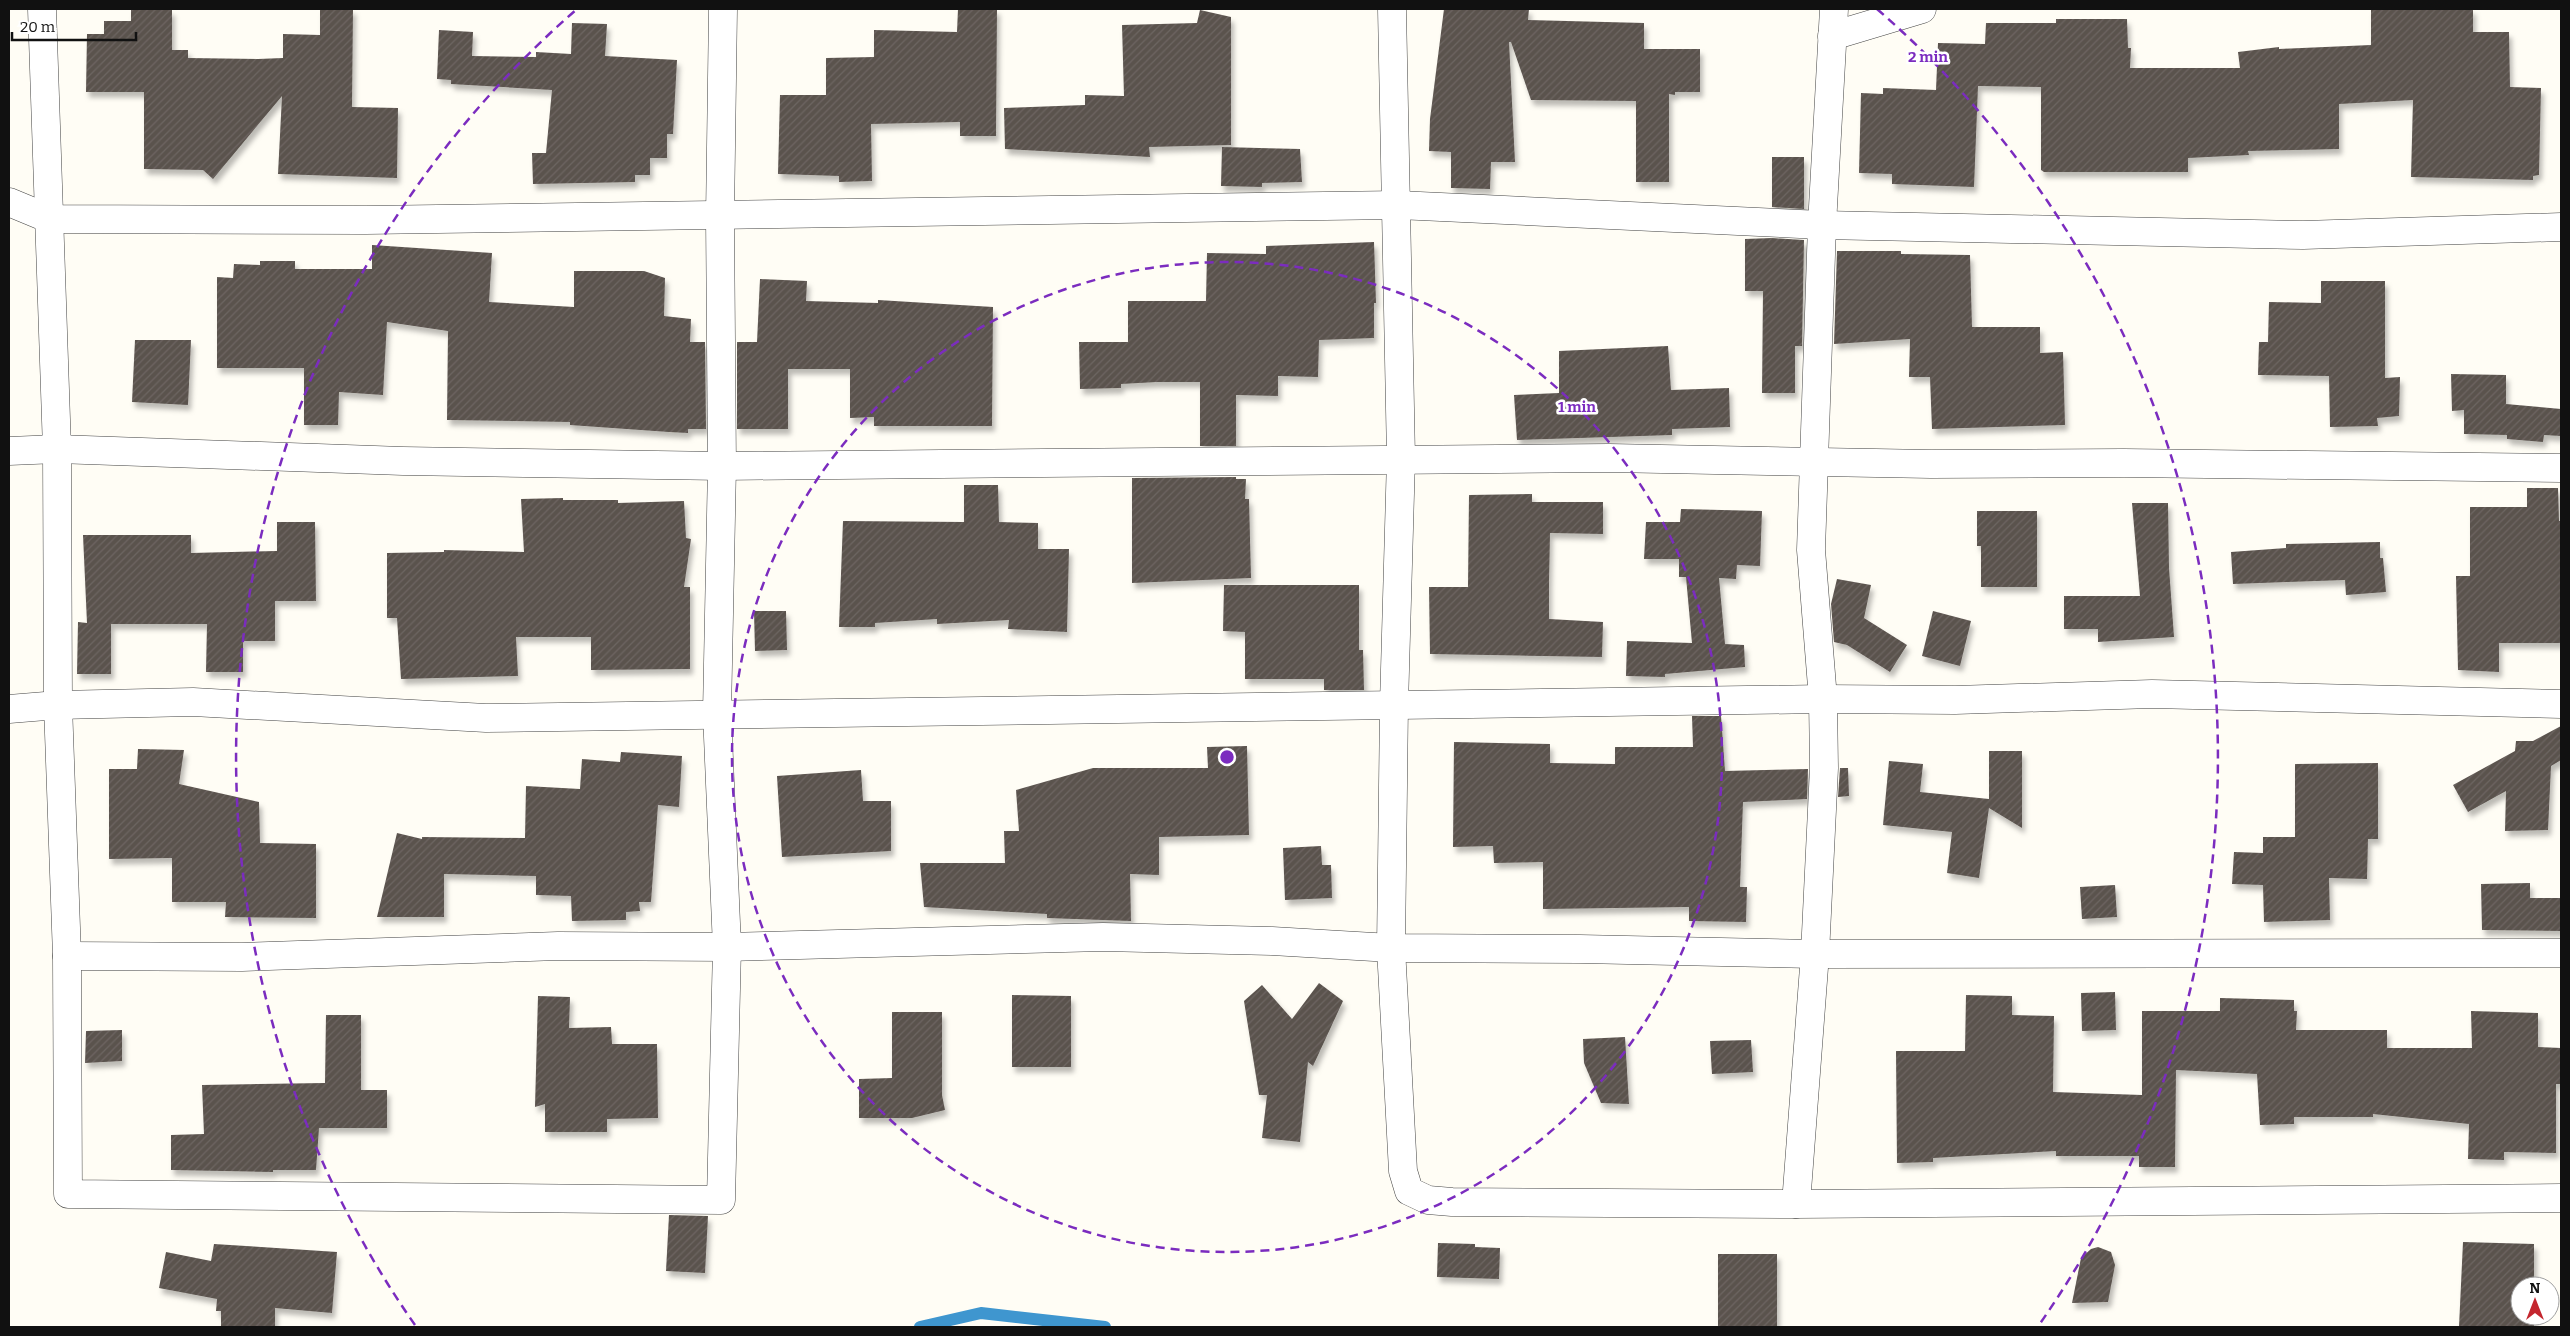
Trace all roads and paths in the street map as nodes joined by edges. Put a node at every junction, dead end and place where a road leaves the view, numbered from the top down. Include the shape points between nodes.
1 (42, 9) edge
2 (723, 9) edge
3 (1392, 9) edge
4 (1834, 9) edge
5 (1922, 9) edge
6 (1832, 36) junction
7 (9, 202) edge
8 (1398, 205) junction
9 (720, 216) junction
10 (50, 219) junction
11 (1822, 225) junction
12 (2561, 228) edge
13 (57, 449) junction
14 (9, 451) edge
15 (1401, 458) junction
16 (1814, 461) junction
17 (722, 466) junction
18 (2561, 468) edge
19 (1823, 699) junction
20 (2561, 704) edge
21 (58, 705) junction
22 (1394, 705) junction
23 (9, 709) edge
24 (717, 714) junction
25 (727, 947) junction
26 (1391, 948) junction
27 (1815, 954) junction
28 (2561, 954) edge
29 (67, 956) junction
30 (2561, 1198) edge
31 (1796, 1204) junction

1 - 10 street
2 - 9 street
3 - 8 street
4 - 6 street
5 - 6 street
6 - 11 street
7 - 10 street
8 - 9 street
8 - 11 street
8 - 15 street
9 - 10 street
9 - 17 street
10 - 13 street
11 - 12 street via 2303,235
11 - 16 street
13 - 14 street
13 - 17 street via 402,461
13 - 21 street
15 - 16 street
15 - 17 street
15 - 22 street
16 - 18 street
16 - 19 street via 1811,550
17 - 24 street
19 - 20 street via 1955,700 2152,694
19 - 22 street
19 - 27 street via 1824,768
21 - 23 street
21 - 24 street via 193,702 486,718
21 - 29 street
22 - 24 street
22 - 26 street
24 - 25 street
25 - 26 street via 1103,937
25 - 29 street via 558,946 242,956
25 - 29 street via 721,1200 68,1194
26 - 27 street
26 - 31 street via 1403,1172 1409,1191 1428,1200 1452,1202
27 - 28 street
27 - 31 street
30 - 31 street

